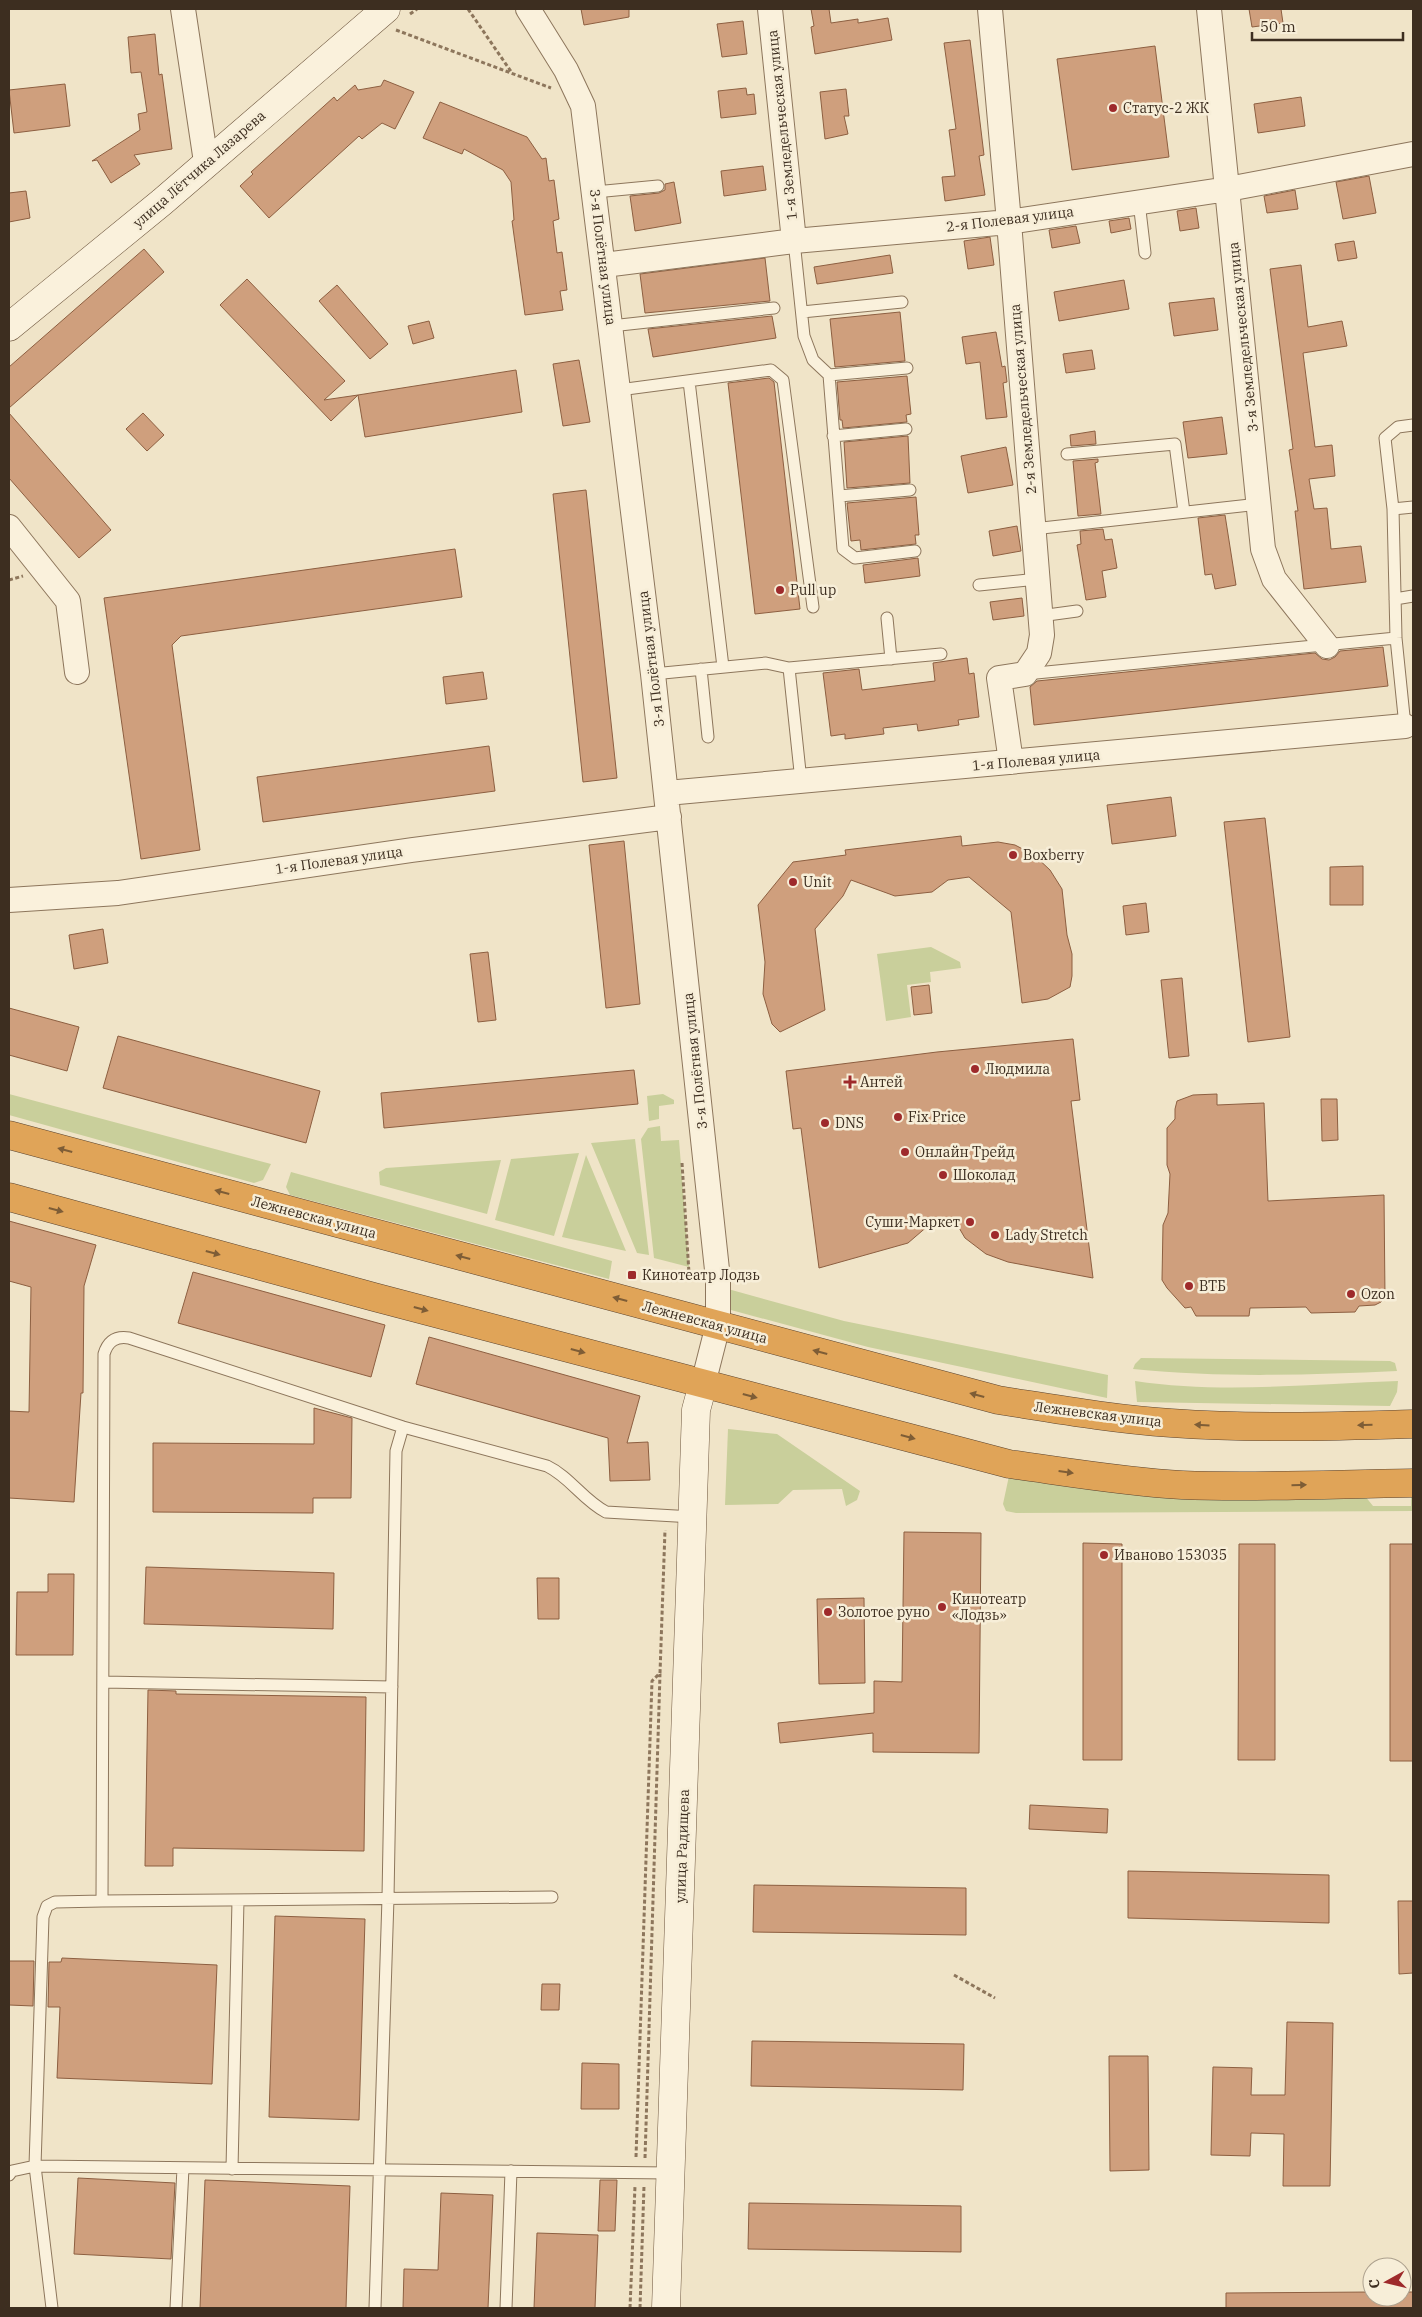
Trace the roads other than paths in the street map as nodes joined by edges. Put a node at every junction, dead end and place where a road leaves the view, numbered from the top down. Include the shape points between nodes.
1 (183, 9) edge
2 (770, 9) edge
3 (990, 9) edge
4 (1208, 9) edge
5 (533, 11) edge
6 (389, 18) edge
7 (1413, 154) edge
8 (206, 162) junction
9 (658, 186) dead end
10 (1228, 189) junction
11 (595, 192) junction
12 (1139, 202) junction
13 (1009, 222) junction
14 (794, 241) junction
15 (1146, 253) dead end
16 (604, 265) junction
17 (902, 302) dead end
18 (774, 308) dead end
19 (802, 312) junction
20 (611, 326) junction
21 (9, 327) edge
22 (907, 368) dead end
23 (829, 375) junction
24 (689, 381) junction
25 (619, 390) junction
26 (1413, 425) edge
27 (906, 429) dead end
28 (833, 436) junction
29 (1067, 454) dead end
30 (910, 490) dead end
31 (838, 496) junction
32 (1259, 504) junction
33 (1413, 506) edge
34 (1393, 509) junction
35 (1184, 512) junction
36 (9, 527) edge
37 (1033, 529) junction
38 (915, 551) dead end
39 (1037, 579) junction
40 (979, 585) dead end
41 (1413, 596) edge
42 (1395, 598) junction
43 (813, 607) dead end
44 (1077, 611) dead end
45 (1040, 616) junction
46 (887, 618) dead end
47 (1396, 638) junction
48 (1327, 646) junction
49 (941, 654) dead end
50 (891, 659) junction
51 (723, 667) junction
52 (789, 668) junction
53 (702, 669) junction
54 (77, 672) dead end
55 (653, 674) junction
56 (1024, 674) junction
57 (1405, 726) joint
58 (708, 737) dead end
59 (1011, 762) junction
60 (801, 781) junction
61 (667, 793) junction
62 (669, 817) junction
63 (9, 900) edge
64 (9, 1135) edge
65 (9, 1197) edge
66 (718, 1325) junction
67 (703, 1384) junction
68 (1413, 1424) edge
69 (403, 1427) junction
70 (1413, 1483) edge
71 (693, 1517) junction
72 (103, 1682) junction
73 (392, 1687) junction
74 (552, 1897) dead end
75 (388, 1898) junction
76 (238, 1900) junction
77 (102, 1901) junction
78 (35, 2166) junction
79 (183, 2168) junction
80 (232, 2169) junction
81 (379, 2169) junction
82 (511, 2172) junction
83 (650, 2172) junction
84 (9, 2175) edge
85 (52, 2308) edge
86 (176, 2308) edge
87 (375, 2308) edge
88 (506, 2308) edge
89 (666, 2308) edge

1 - 8 street
2 - 14 street, 1-я Земледельческая улица
3 - 13 street, 2-я Земледельческая улица
4 - 10 street, 3-я Земледельческая улица
5 - 11 street, 3-я Полётная улица via 583,106
6 - 8 street, улица Лётчика Лазарева
7 - 10 street, 2-я Полевая улица
8 - 21 street, улица Лётчика Лазарева
9 - 11 lane
10 - 12 street, 2-я Полевая улица
10 - 32 street, 3-я Земледельческая улица
11 - 16 street, 3-я Полётная улица
12 - 13 street, 2-я Полевая улица
12 - 15 lane
13 - 14 street, 2-я Полевая улица
13 - 37 street, 2-я Земледельческая улица
14 - 16 street, 2-я Полевая улица
14 - 19 lane
16 - 20 street, 3-я Полётная улица
17 - 19 lane
18 - 20 lane
19 - 23 lane via 804,336 813,360
20 - 25 street, 3-я Полётная улица
22 - 23 lane
23 - 28 lane
24 - 25 lane
24 - 43 lane via 771,370 783,380
24 - 51 lane
25 - 55 street, 3-я Полётная улица
26 - 34 lane via 1398,427 1385,438
27 - 28 lane
28 - 31 lane
29 - 35 lane via 1175,444
30 - 31 lane
31 - 38 lane via 843,549 855,558
32 - 35 lane
32 - 48 street, 3-я Земледельческая улица via 1263,549 1274,579
33 - 34 lane
34 - 42 lane
35 - 37 lane
36 - 54 street via 68,601
37 - 39 street, 2-я Земледельческая улица
39 - 40 lane
39 - 45 street, 2-я Земледельческая улица
41 - 42 lane
42 - 47 lane
44 - 45 lane
45 - 56 street, 2-я Земледельческая улица via 1042,635 1039,653
46 - 50 lane
47 - 48 lane
47 - 57 lane
48 - 56 lane
49 - 50 lane
50 - 52 lane
51 - 52 lane via 766,663
51 - 53 lane
52 - 60 lane
53 - 55 lane
53 - 58 lane
55 - 61 street, 3-я Полётная улица
56 - 59 street via 999,678
57 - 59 street, 1-я Полевая улица
59 - 60 street, 1-я Полевая улица
60 - 61 street, 1-я Полевая улица
61 - 62 street, 3-я Полётная улица
62 - 63 street, 1-я Полевая улица via 118,893
62 - 66 street, 3-я Полётная улица via 718,1278
66 -> 64 highway, Лежневская улица
65 -> 67 highway
66 - 67 street, 3-я Полётная улица
68 -> 66 highway, Лежневская улица via 1254,1428 1060,1411 998,1400
67 -> 70 highway via 1009,1464 1181,1484
67 - 71 street, улица Радищева via 696,1410
69 - 71 lane via 547,1466 560,1473 594,1506 606,1512
69 - 72 lane via 129,1338 116,1338 110,1342 104,1354
69 - 73 lane via 396,1451
71 - 83 street, улица Радищева
72 - 73 lane
72 - 77 lane
73 - 75 lane
74 - 75 lane
75 - 76 lane
75 - 81 lane
76 - 77 lane
76 - 80 lane
77 - 78 lane via 55,1902 43,1913
78 - 79 lane
78 - 84 lane via 12,2171
78 - 85 lane
79 - 80 lane
79 - 86 lane
80 - 81 lane
81 - 82 lane
81 - 87 lane
82 - 83 lane
82 - 88 lane
83 - 89 street, улица Радищева

